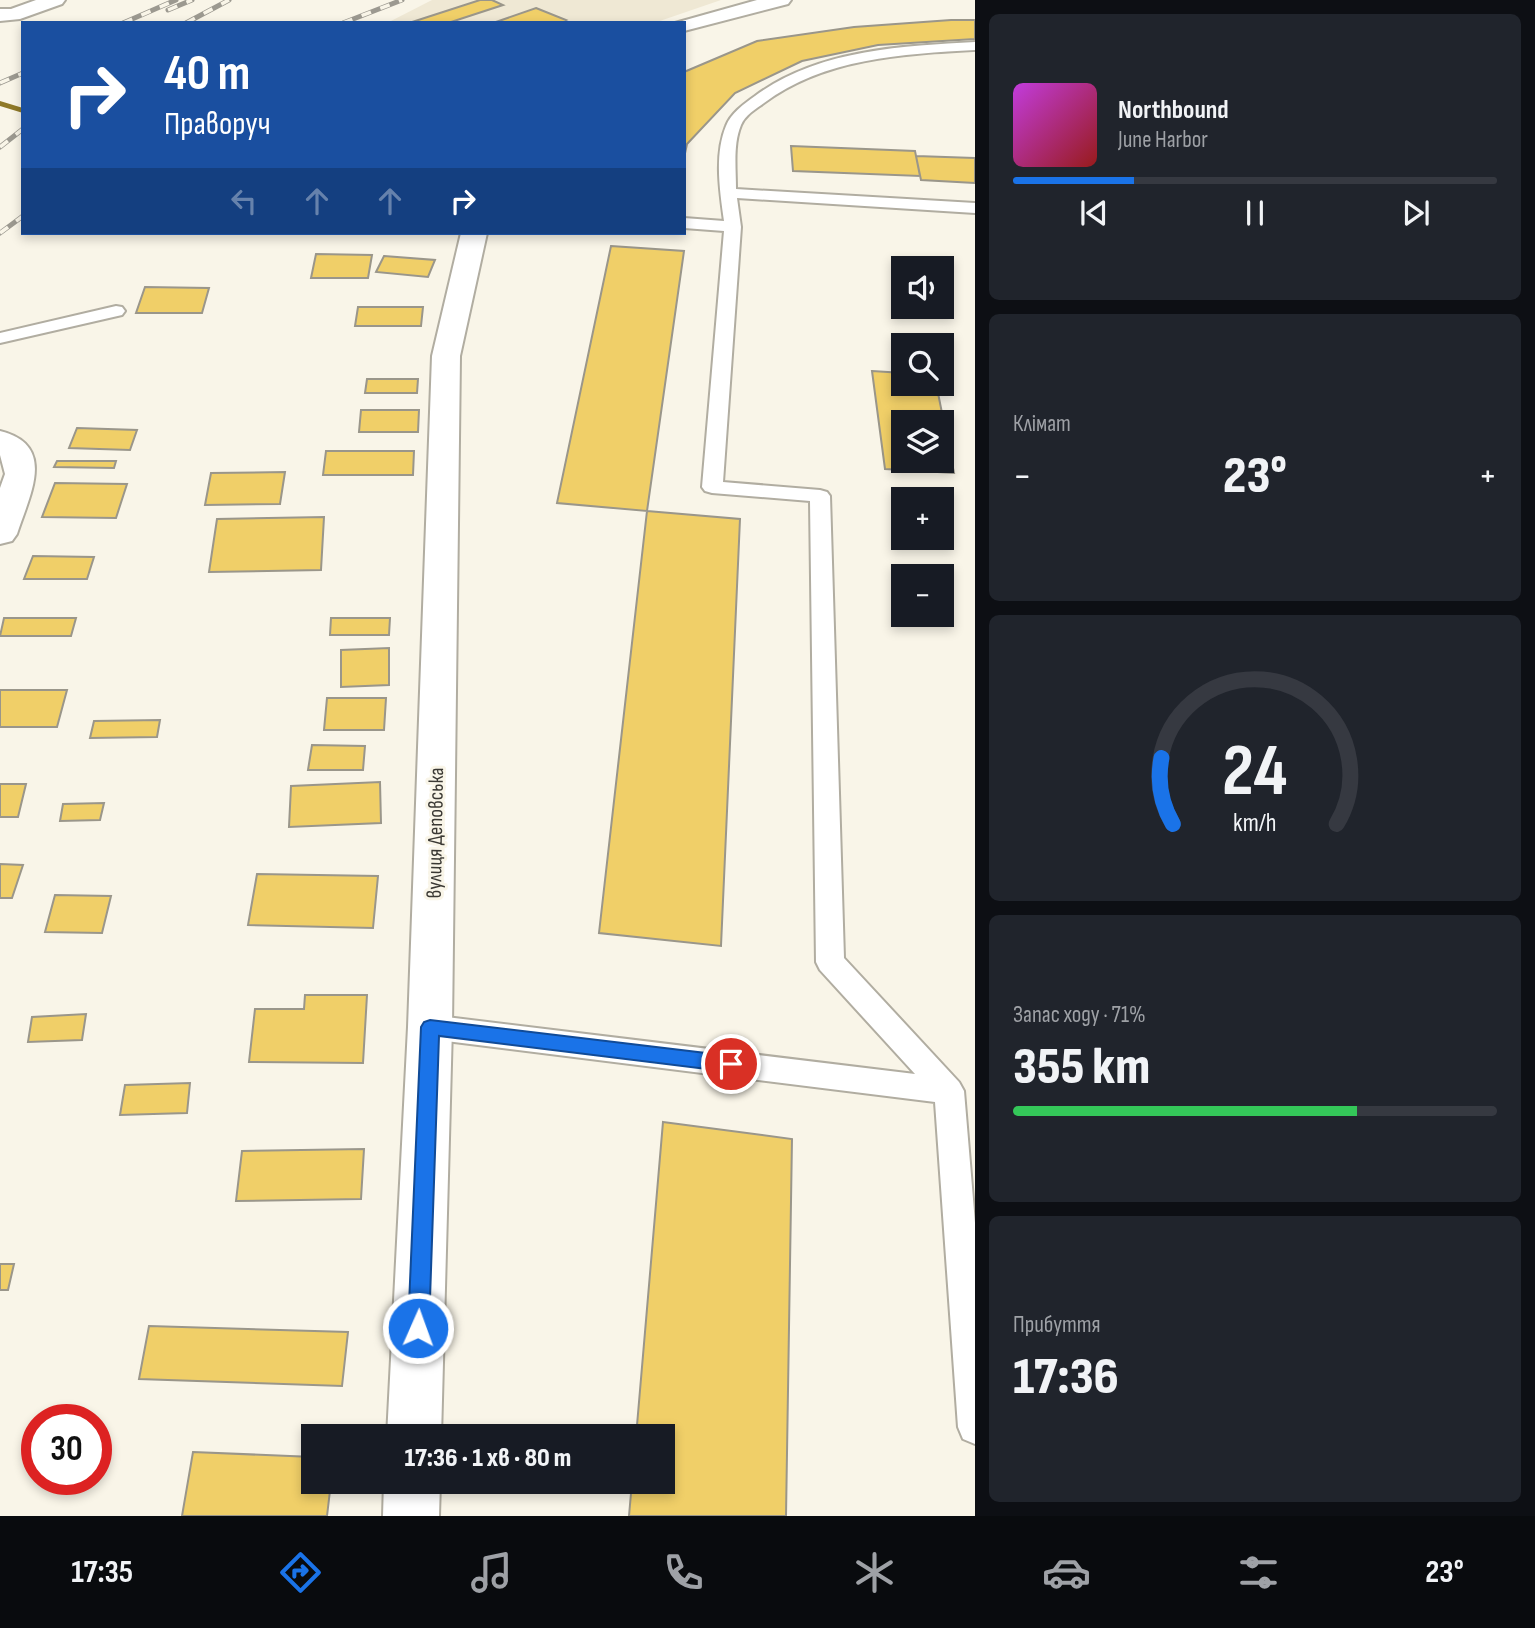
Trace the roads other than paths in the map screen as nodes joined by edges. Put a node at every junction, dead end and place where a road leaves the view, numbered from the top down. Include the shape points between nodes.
1 (55, 0) edge
2 (780, 0) edge
3 (0, 15) edge
4 (686, 24) edge
5 (975, 46) edge
6 (728, 193) junction
7 (975, 208) edge
8 (686, 223) edge
9 (733, 227) junction
10 (474, 235) edge
11 (116, 311) dead end
12 (0, 338) edge
13 (0, 440) edge
14 (0, 534) edge
15 (430, 1027) junction
16 (949, 1091) junction
17 (415, 1424) edge
18 (975, 1427) edge
19 (412, 1494) edge
20 (411, 1516) edge

1 - 3 street via 27,12
2 - 4 street
5 - 6 lane via 881,53 806,73 762,97 736,121
6 - 7 lane
6 - 9 lane
8 - 9 lane
9 - 16 lane via 712,487 820,496 830,962
10 - 15 street, вулиця Деповська via 446,356
11 - 12 lane
13 - 14 street via 17,453 21,474
15 - 16 lane
15 - 17 street, вулиця Деповська
16 - 18 lane
19 - 20 street

